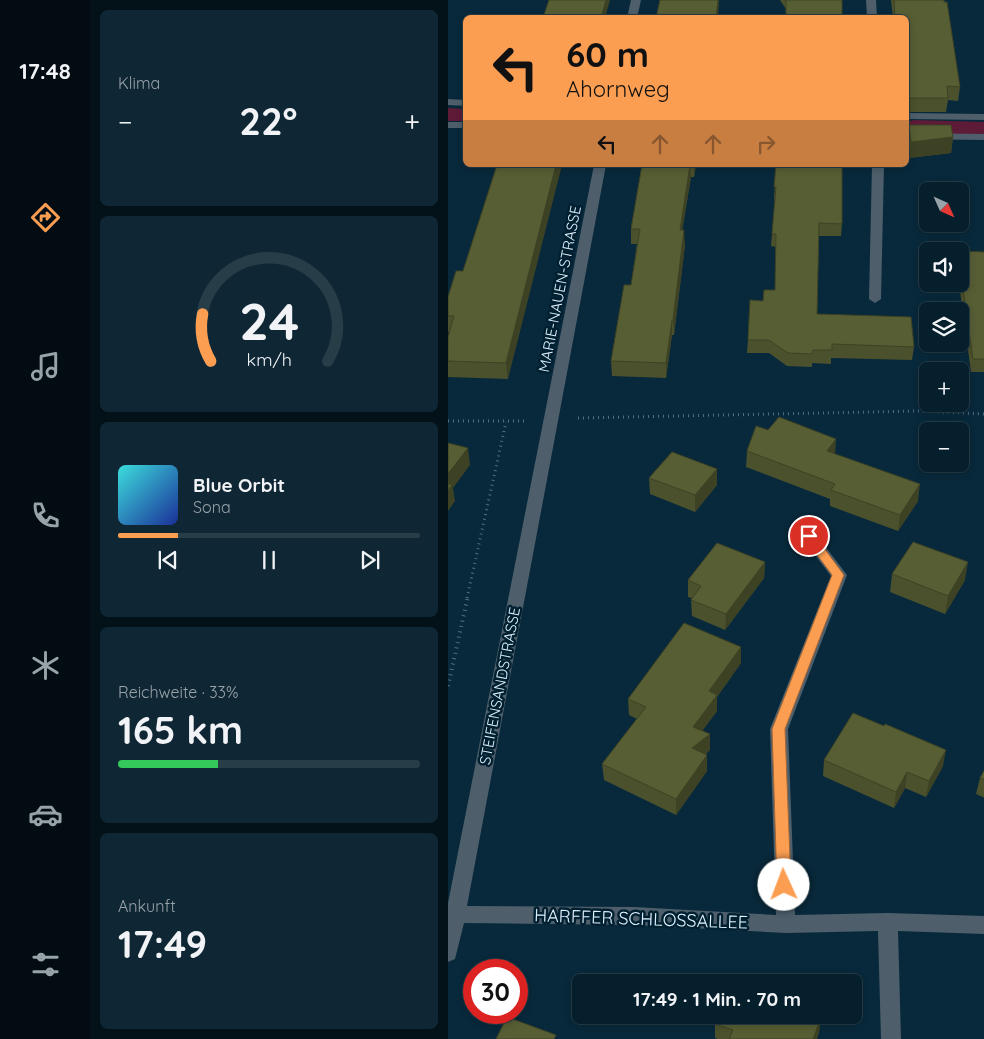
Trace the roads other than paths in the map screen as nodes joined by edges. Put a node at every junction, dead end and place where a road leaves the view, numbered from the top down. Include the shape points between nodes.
1 (636, 0) edge
2 (871, 0) edge
3 (633, 15) edge
4 (872, 15) edge
5 (448, 102) edge
6 (463, 103) edge
7 (909, 116) edge
8 (984, 117) edge
9 (448, 125) edge
10 (463, 125) edge
11 (909, 136) edge
12 (984, 137) edge
13 (600, 167) edge
14 (878, 167) edge
15 (876, 299) dead end
16 (552, 418) joint
17 (809, 536) dead end
18 (452, 914) edge
19 (888, 922) junction
20 (786, 924) junction
21 (984, 924) edge
22 (448, 953) edge
23 (891, 1039) edge

1 - 3 street
2 - 4 street
5 - 6 street
7 - 8 street
9 - 10 street
11 - 12 street
13 - 16 street, MARIE-NAUEN-STRASSE
14 - 15 street
16 - 18 street, STEIFENSANDSTRASSE
17 - 20 street via 838,575 778,729
18 - 20 street, HARFFER SCHLOSSALLEE via 634,916
18 - 22 street, STEIFENSANDSTRASSE
19 - 20 street, HARFFER SCHLOSSALLEE
19 - 21 street, HARFFER SCHLOSSALLEE
19 - 23 street

